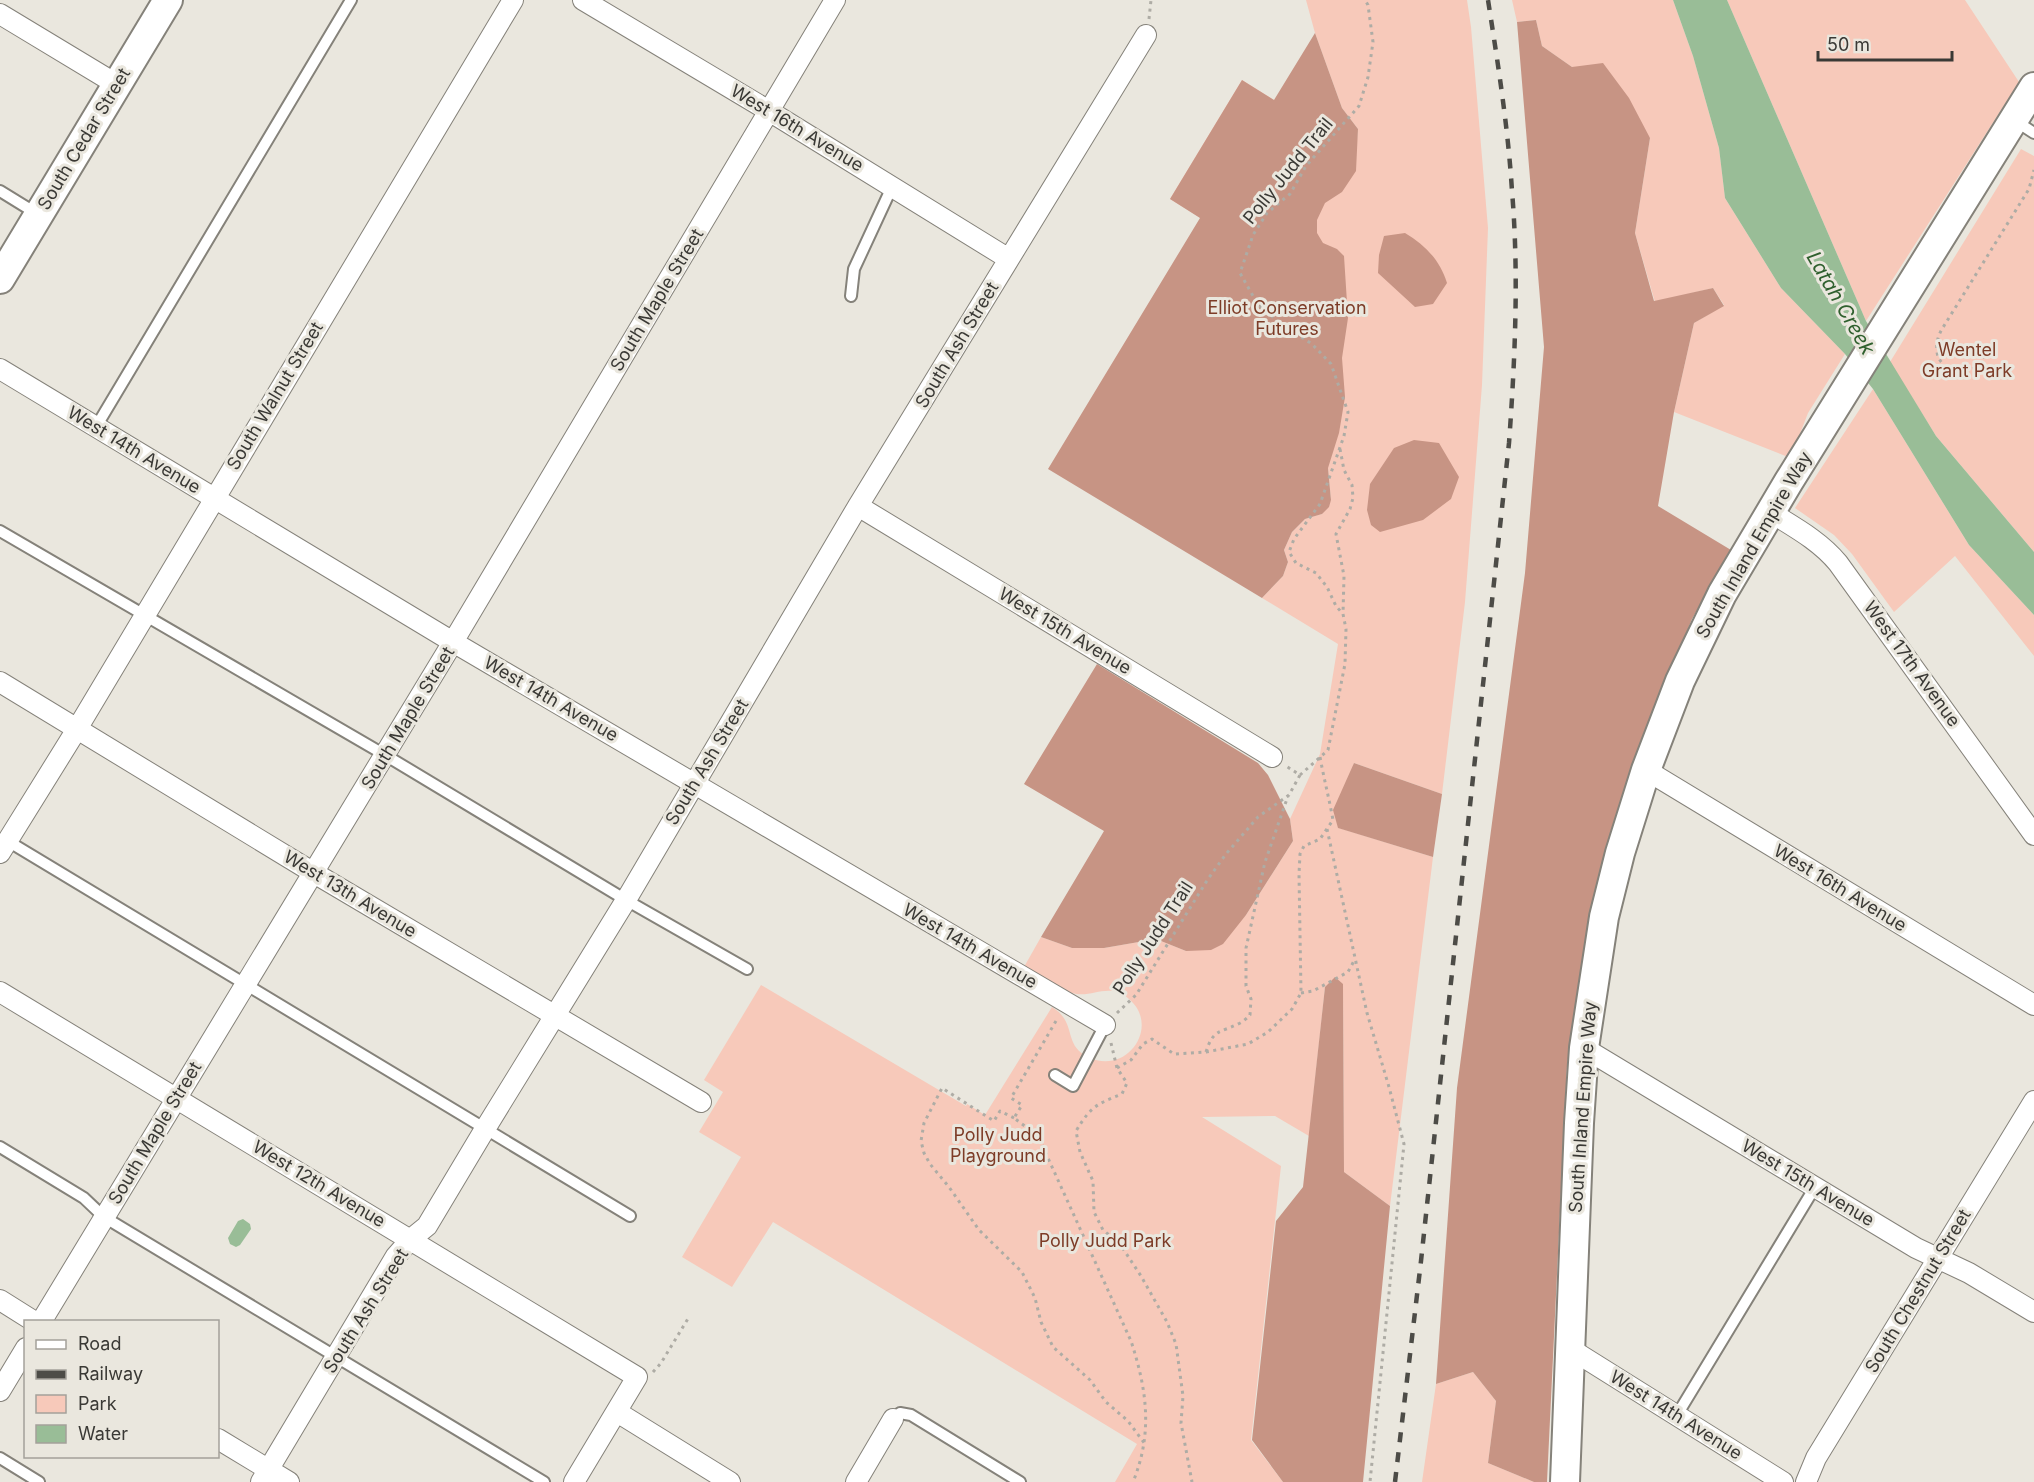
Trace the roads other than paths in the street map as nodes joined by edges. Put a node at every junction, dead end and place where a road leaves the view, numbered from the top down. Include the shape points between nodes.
1 (168, 0) edge
2 (351, 0) edge
3 (513, 0) edge
4 (583, 0) edge
5 (835, 0) edge
6 (0, 14) edge
7 (1146, 35) dead end
8 (116, 84) junction
9 (2034, 87) edge
10 (770, 111) junction
11 (2024, 126) edge
12 (892, 187) junction
13 (0, 191) edge
14 (39, 215) junction
15 (1009, 259) junction
16 (0, 279) edge
17 (851, 296) dead end
18 (0, 369) edge
19 (96, 427) junction
20 (214, 498) junction
21 (858, 506) junction
22 (1770, 512) junction
23 (0, 531) edge
24 (145, 615) junction
25 (453, 642) junction
26 (0, 682) edge
27 (77, 729) junction
28 (385, 755) junction
29 (1272, 757) road end
30 (1646, 770) junction
31 (694, 784) junction
32 (2034, 835) edge
33 (3, 844) edge
34 (314, 873) junction
35 (626, 900) junction
36 (747, 969) dead end
37 (245, 986) junction
38 (0, 992) edge
39 (2034, 1005) edge
40 (555, 1014) junction
41 (1105, 1025) joint
42 (1584, 1048) junction
43 (1055, 1075) dead end
44 (176, 1098) junction
45 (2034, 1101) edge
46 (702, 1102) dead end
47 (484, 1129) junction
48 (0, 1147) edge
49 (1815, 1187) junction
50 (630, 1216) dead end
51 (104, 1217) junction
52 (411, 1239) junction
53 (1938, 1258) junction
54 (0, 1300) edge
55 (2034, 1312) edge
56 (32, 1320) edge
57 (42, 1320) edge
58 (1569, 1348) junction
59 (24, 1351) edge
60 (336, 1358) junction
61 (0, 1391) edge
62 (617, 1412) junction
63 (1677, 1415) junction
64 (893, 1419) joint
65 (219, 1440) edge
66 (0, 1458) edge
67 (265, 1476) edge
68 (39, 1482) edge
69 (289, 1482) edge
70 (544, 1482) edge
71 (574, 1482) edge
72 (730, 1482) edge
73 (856, 1482) edge
74 (1020, 1482) edge
75 (1565, 1482) edge
76 (1783, 1482) edge
77 (1806, 1482) edge

1 - 8 street, South Cedar Street
2 - 19 lane
3 - 20 street, South Walnut Street
4 - 10 street, West 16th Avenue
5 - 10 street, South Maple Street
6 - 8 street
7 - 15 street, South Ash Street
8 - 14 street, South Cedar Street
9 - 11 street, South Inland Empire Way
10 - 12 street, West 16th Avenue
10 - 25 street, South Maple Street
11 - 22 street, South Inland Empire Way via 1917,274
12 - 15 street, West 16th Avenue
12 - 17 lane via 854,269
13 - 14 lane
14 - 16 street, South Cedar Street
15 - 21 street, South Ash Street
18 - 19 street, West 14th Avenue
19 - 20 street, West 14th Avenue
20 - 24 street, South Walnut Street
20 - 25 street, West 14th Avenue
21 - 29 street, West 15th Avenue
21 - 31 street, South Ash Street
22 - 30 street, South Inland Empire Way via 1727,584 1698,643
22 - 32 street, West 17th Avenue via 1817,542 1838,563
23 - 24 lane
24 - 27 street, South Walnut Street
24 - 28 lane
25 - 28 street, South Maple Street
25 - 31 street, West 14th Avenue
26 - 27 street, West 13th Avenue
27 - 33 street, South Walnut Street
27 - 34 street, West 13th Avenue
28 - 34 street, South Maple Street
28 - 35 lane
30 - 39 street, West 16th Avenue
30 - 42 street, South Inland Empire Way via 1604,916
31 - 35 street, South Ash Street
31 - 41 street, West 14th Avenue
33 - 37 lane
34 - 37 street, South Maple Street
34 - 40 street, West 13th Avenue
35 - 36 lane
35 - 40 street, South Ash Street
37 - 44 street, South Maple Street
37 - 47 lane
38 - 44 street, West 12th Avenue
40 - 46 street, West 13th Avenue
40 - 47 street, South Ash Street
41 - 43 lane via 1073,1086
42 - 49 street, West 15th Avenue
42 - 58 street, South Inland Empire Way
44 - 51 street, South Maple Street
44 - 52 street, West 12th Avenue
45 - 53 street, South Chestnut Street
47 - 50 lane
47 - 52 street, South Ash Street via 427,1226
48 - 51 lane via 84,1198
49 - 53 street, West 15th Avenue
49 - 63 lane
51 - 57 street, South Maple Street
51 - 60 lane
52 - 60 street, South Ash Street via 396,1256
52 - 62 street, West 12th Avenue via 637,1377
53 - 55 street, West 15th Avenue
53 - 77 street, South Chestnut Street via 1816,1458
54 - 56 street
58 - 63 street, West 14th Avenue
58 - 75 street, South Inland Empire Way
59 - 61 street
60 - 67 street, South Ash Street
60 - 70 lane
62 - 71 street
62 - 72 street
63 - 76 street, West 14th Avenue
64 - 73 street
64 - 74 lane via 900,1413 911,1414
65 - 67 street
66 - 68 lane
67 - 69 street

